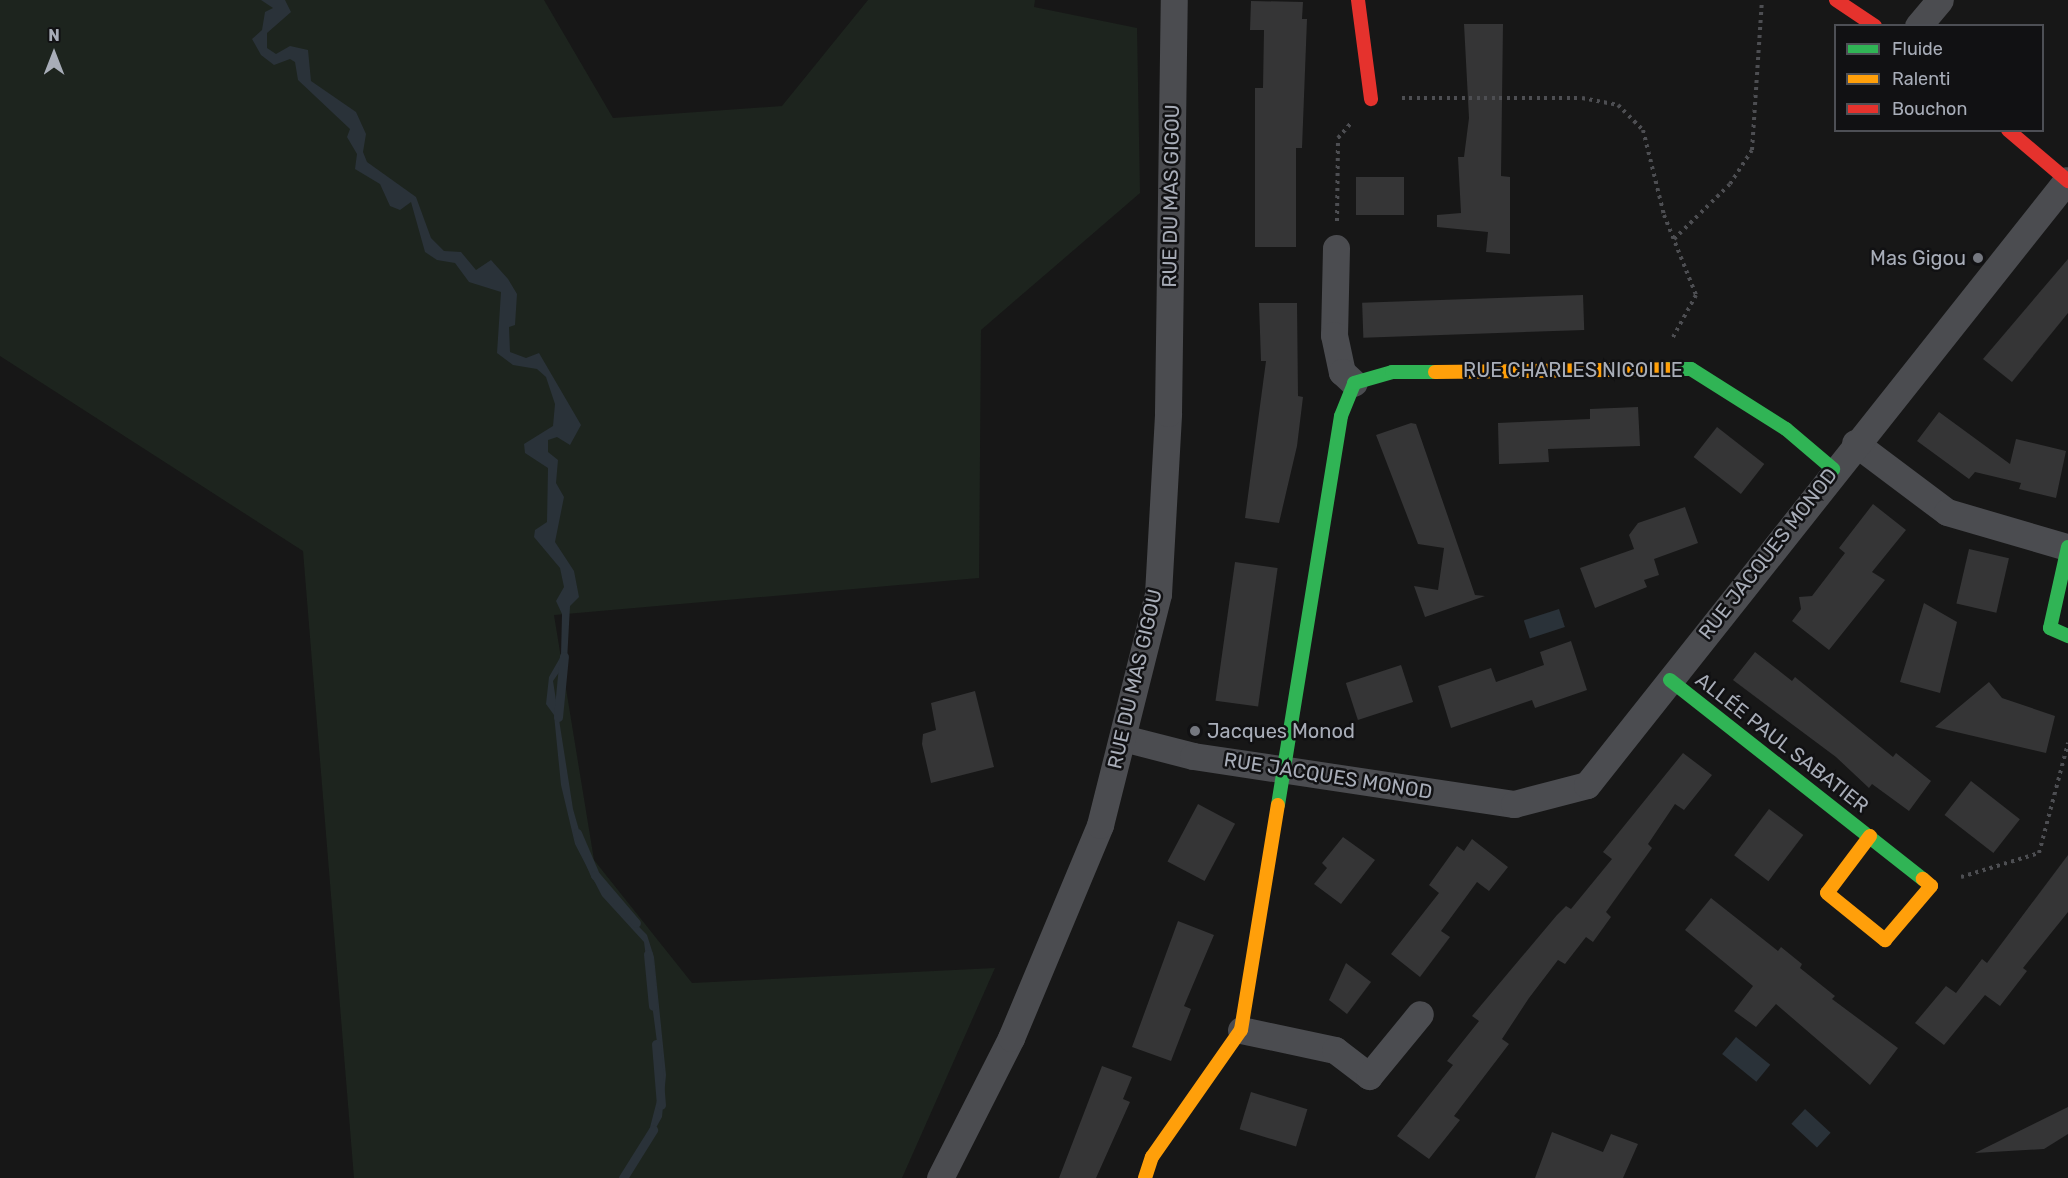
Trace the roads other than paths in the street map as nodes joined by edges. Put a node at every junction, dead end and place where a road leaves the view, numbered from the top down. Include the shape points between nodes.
1 (1174, 0) edge
2 (1358, 0) edge
3 (1836, 0) edge
4 (1940, 0) edge
5 (1872, 24) edge
6 (1920, 24) edge
7 (1371, 99) road end
8 (2010, 132) edge
9 (2068, 181) edge
10 (1336, 248) road end
11 (1354, 383) junction
12 (1855, 443) junction
13 (1833, 469) junction
14 (2068, 547) edge
15 (2068, 636) edge
16 (1670, 680) junction
17 (1123, 738) junction
18 (1286, 769) junction
19 (1870, 836) junction
20 (1420, 1014) dead end
21 (1241, 1030) junction
22 (940, 1178) edge
23 (1145, 1178) edge

1 - 17 street, RUE DU MAS GIGOU via 1168,413 1158,594
2 - 7 street
3 - 5 street
4 - 6 street
8 - 9 street
9 - 12 street, RUE JACQUES MONOD
10 - 11 street via 1334,335 1342,372
11 - 13 street, RUE CHARLES NICOLLE via 1392,372 1691,369 1786,429
11 - 18 street via 1341,416
12 - 13 street, RUE JACQUES MONOD
12 - 14 street via 1947,513
13 - 16 street, RUE JACQUES MONOD
14 - 15 street via 2050,628
16 - 18 street, RUE JACQUES MONOD via 1587,785 1514,804
16 - 19 street, ALLÉE PAUL SABATIER
17 - 18 street, RUE JACQUES MONOD via 1193,756
17 - 22 street, RUE DU MAS GIGOU via 1100,825 1011,1038
18 - 21 street
19 - 19 street, ALLÉE PAUL SABATIER via 1931,886 1885,940 1827,893
20 - 21 street via 1369,1076 1335,1050
21 - 23 street via 1152,1157

